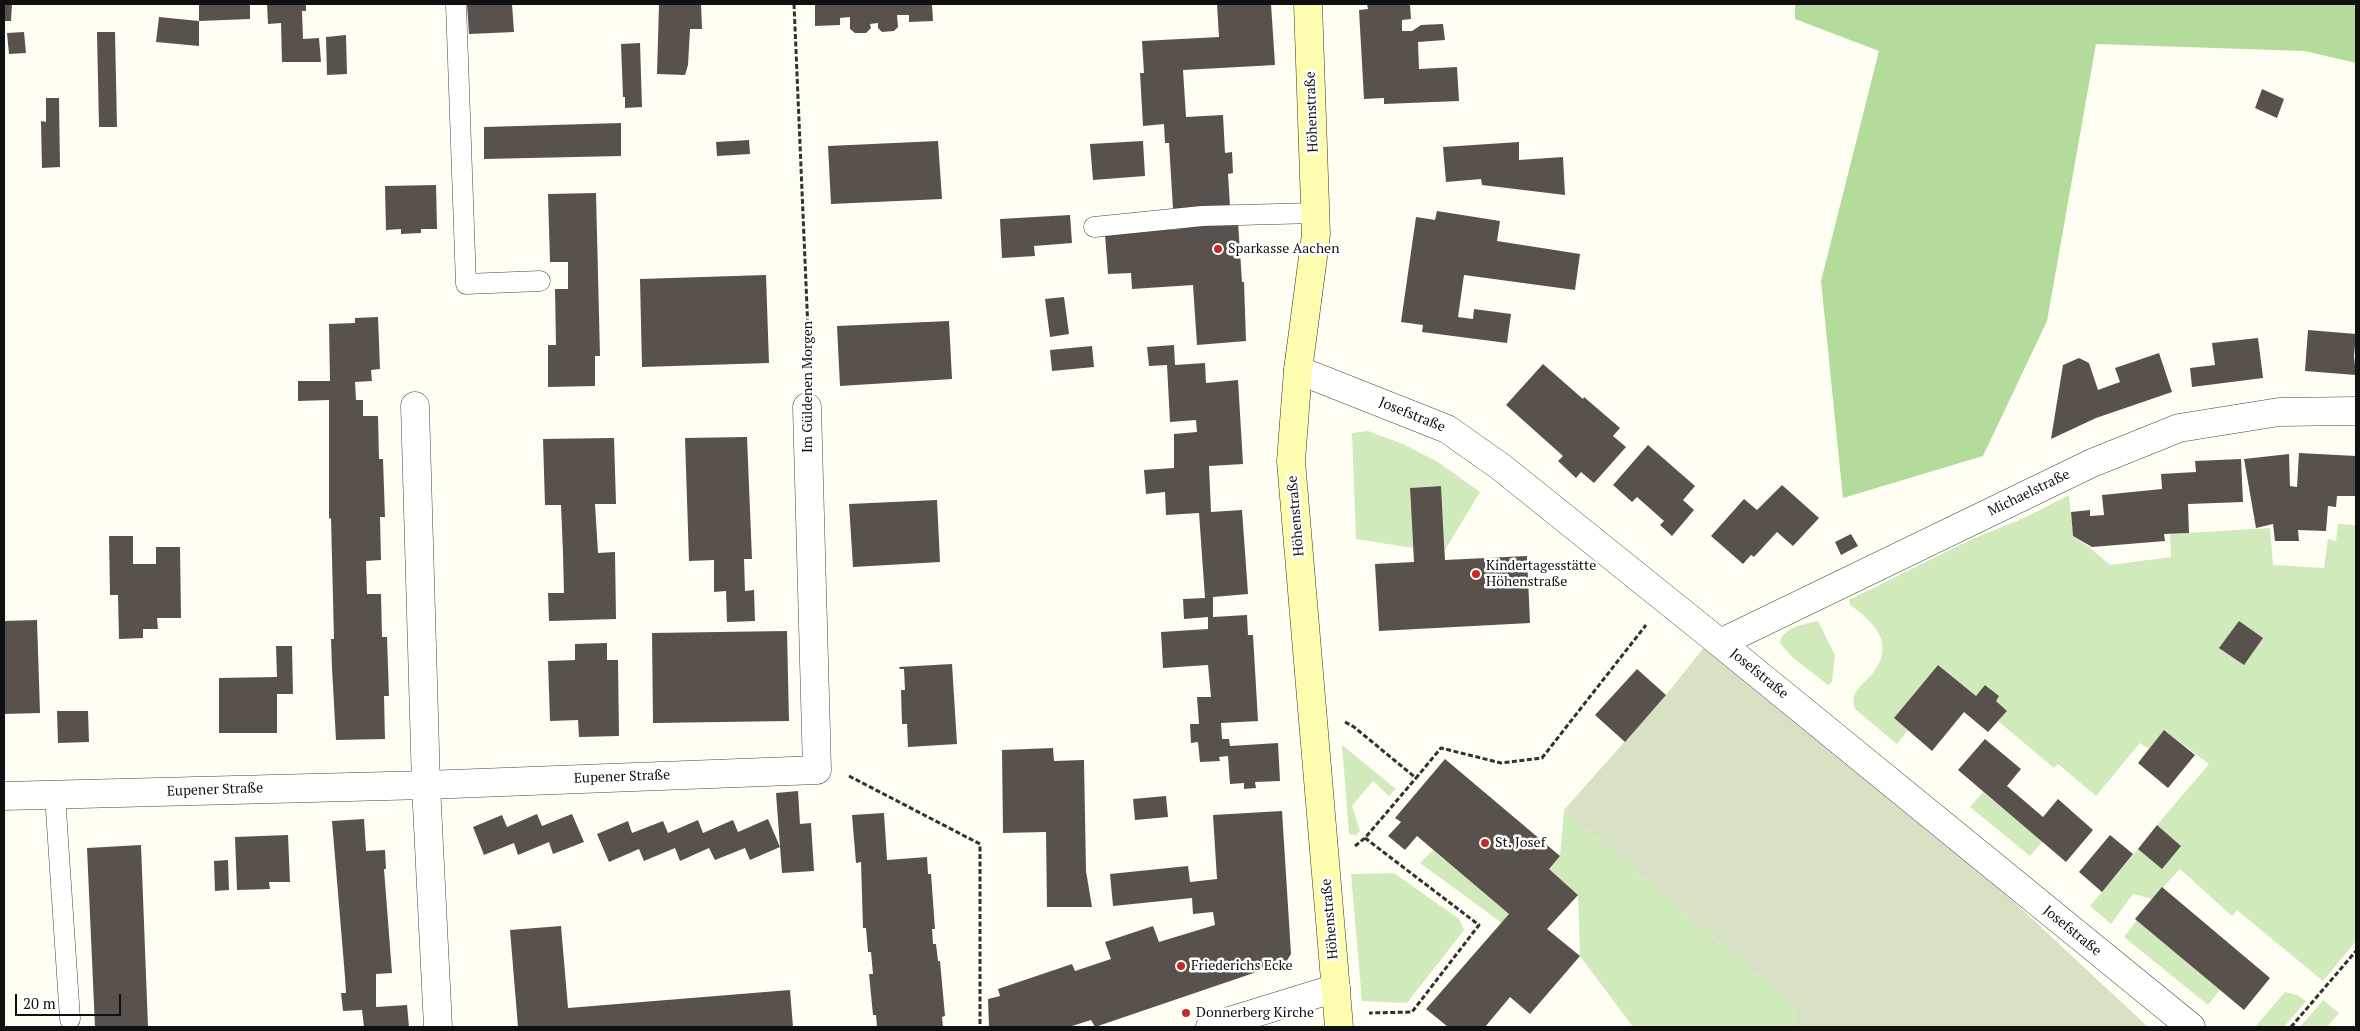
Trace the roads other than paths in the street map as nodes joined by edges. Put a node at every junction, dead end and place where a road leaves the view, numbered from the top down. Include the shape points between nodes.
1 (456, 4) edge
2 (1308, 4) edge
3 (1315, 214) junction
4 (1094, 227) dead end
5 (540, 281) dead end
6 (1298, 370) junction
7 (416, 406) dead end
8 (807, 407) road end
9 (2356, 411) edge
10 (1720, 643) junction
11 (817, 770) joint
12 (426, 785) junction
13 (55, 795) junction
14 (4, 796) edge
15 (1337, 1009) edge
16 (70, 1019) dead end
17 (438, 1027) edge
18 (1210, 1027) edge
19 (2190, 1027) edge

1 - 5 lane via 466,284
2 - 3 street, Höhenstraße
3 - 4 lane via 1202,216
3 - 6 street, Höhenstraße via 1316,234
6 - 10 street, Josefstraße via 1447,429 1501,466
6 - 15 street, Höhenstraße via 1291,461
7 - 12 street
8 - 11 street, Im Güldenen Morgen
9 - 10 street, Michaelstraße via 2279,412 2179,428 2092,462
10 - 19 street, Josefstraße
11 - 12 street, Eupener Straße
12 - 13 street, Eupener Straße
12 - 17 street
13 - 14 street, Eupener Straße
13 - 16 lane
15 - 18 street

